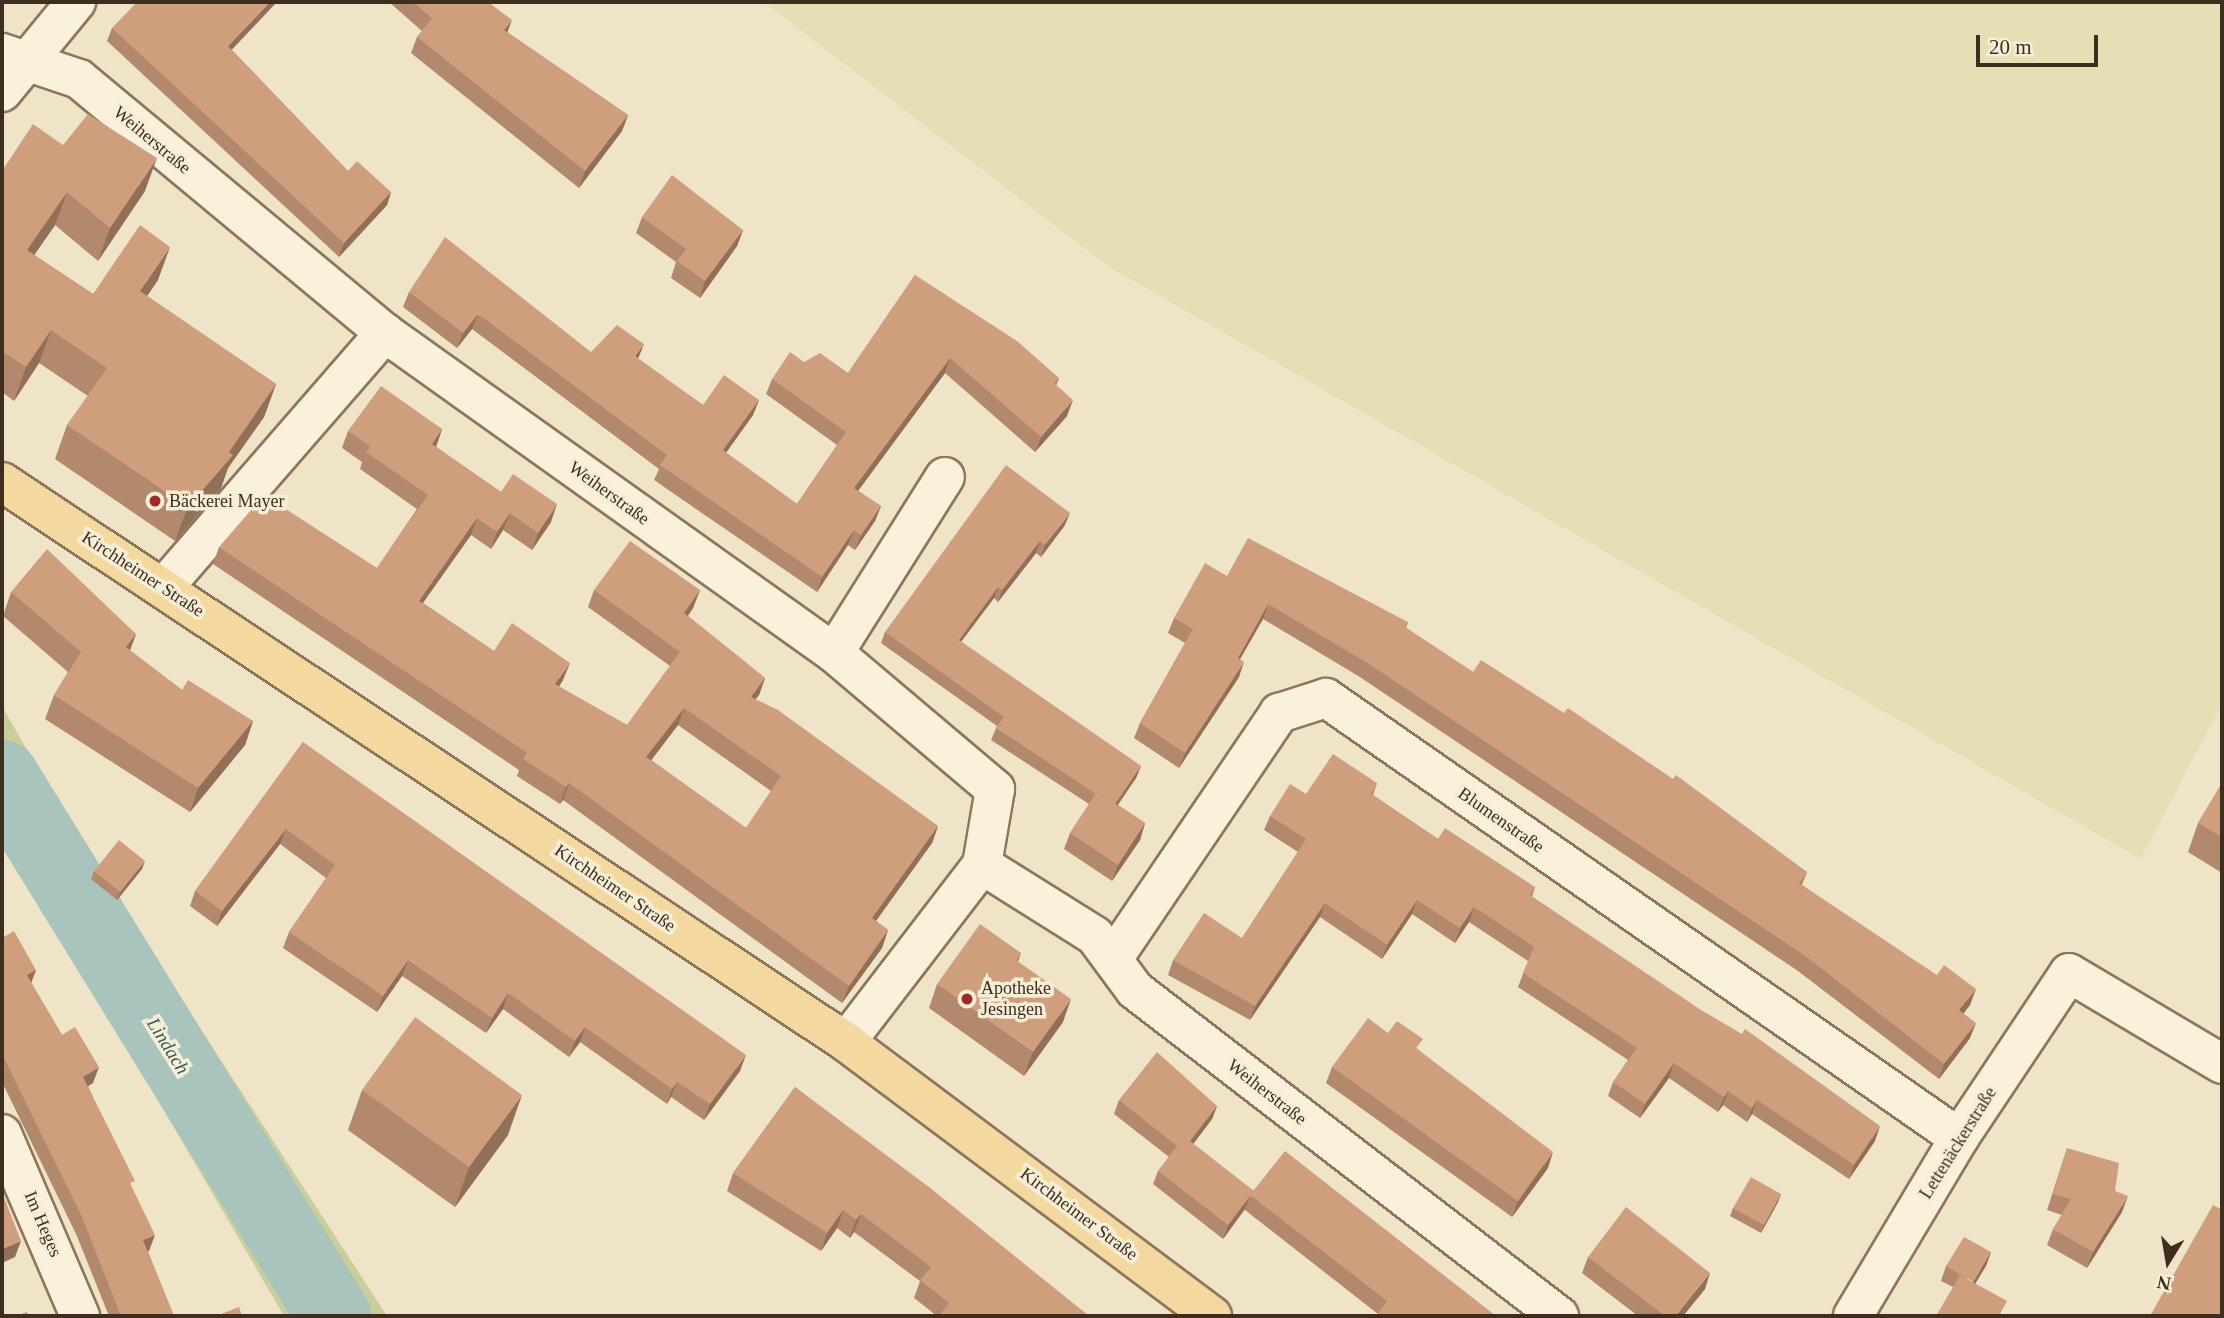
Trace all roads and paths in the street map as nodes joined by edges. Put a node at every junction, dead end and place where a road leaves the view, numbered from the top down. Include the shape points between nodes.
1 (76, 2) edge
2 (14, 57) edge
3 (2, 92) edge
4 (385, 333) junction
5 (945, 477) dead end
6 (2, 482) edge
7 (164, 587) junction
8 (834, 653) junction
9 (982, 865) junction
10 (1114, 957) junction
11 (846, 1042) junction
12 (2222, 1064) edge
13 (2, 1134) edge
14 (1959, 1138) junction
15 (80, 1316) edge
16 (1212, 1316) edge
17 (1559, 1316) edge
18 (1853, 1316) edge

1 - 2 street
2 - 3 street
2 - 4 street, Weiherstraße via 79,79
4 - 7 street
4 - 8 street, Weiherstraße
5 - 8 street
6 - 7 main road, Kirchheimer Straße
7 - 11 main road, Kirchheimer Straße
8 - 9 street, Weiherstraße via 995,789
9 - 10 street, Weiherstraße via 1095,936
9 - 11 street, Weiherstraße
10 - 14 street, Blumenstraße via 1279,713 1325,698
10 - 17 street, Weiherstraße via 1135,990
11 - 16 main road, Kirchheimer Straße
12 - 14 street, Lettenäckerstraße via 2069,973
13 - 15 street, Im Heges
14 - 18 street, Lettenäckerstraße

